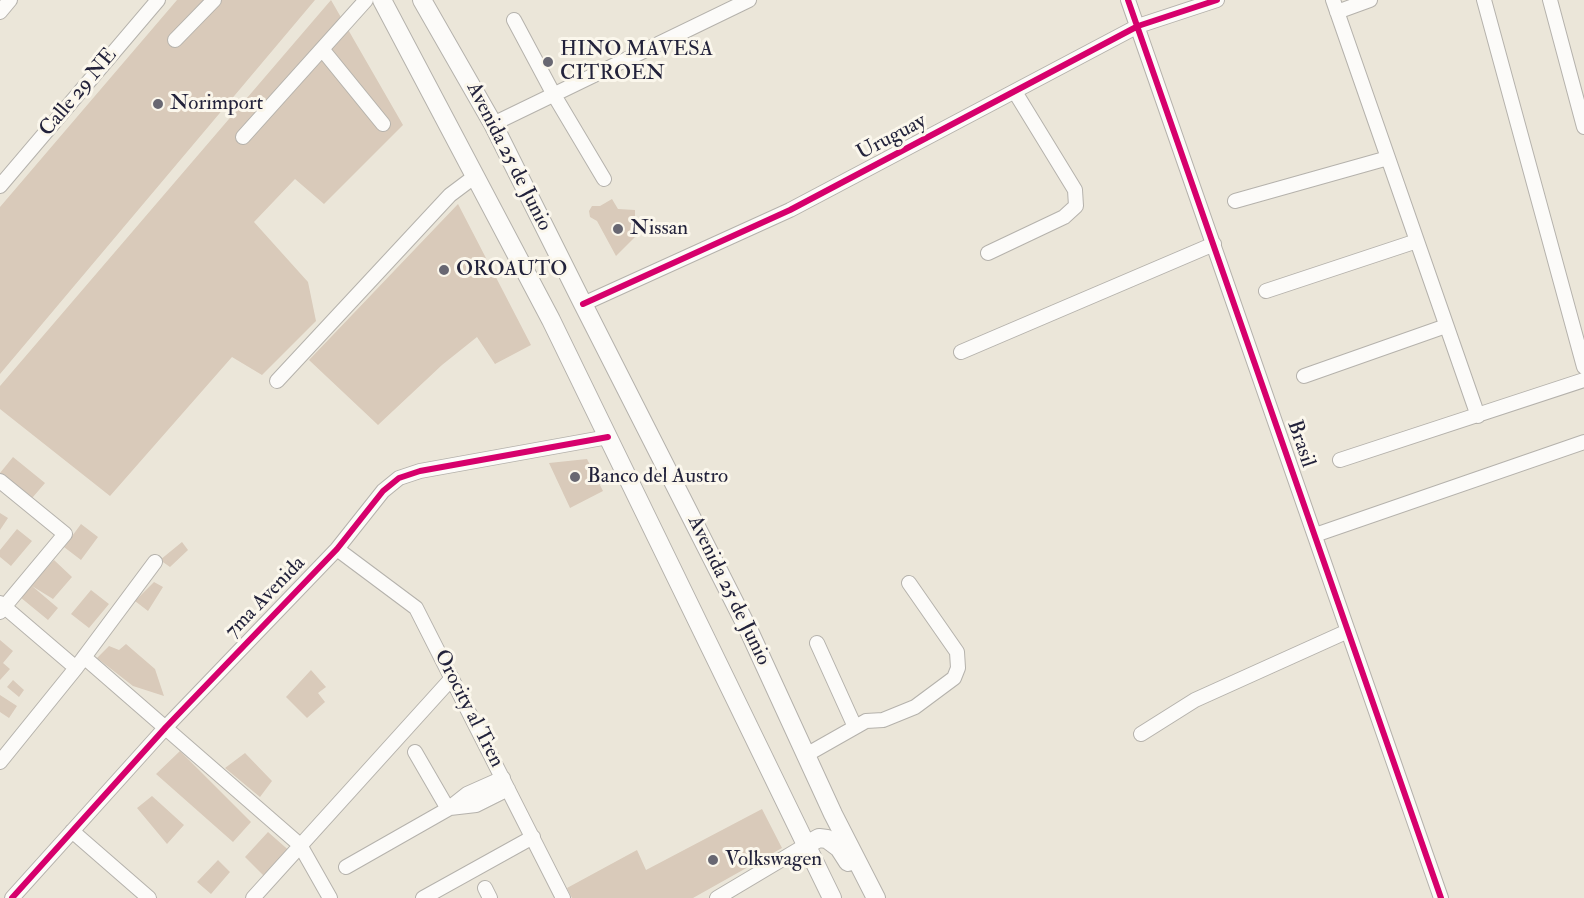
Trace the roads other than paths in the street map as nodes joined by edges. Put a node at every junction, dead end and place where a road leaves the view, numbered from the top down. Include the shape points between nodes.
1 (10, 0) edge
2 (158, 0) edge
3 (214, 0) edge
4 (366, 0) edge
5 (382, 0) edge
6 (422, 0) edge
7 (749, 0) edge
8 (1128, 0) edge
9 (1217, 0) edge
10 (1370, 0) edge
11 (1484, 0) edge
12 (1550, 0) edge
13 (1335, 6) edge
14 (0, 12) edge
15 (514, 20) dead end
16 (1138, 26) junction
17 (175, 40) dead end
18 (322, 49) junction
19 (1015, 92) junction
20 (554, 94) junction
21 (383, 124) dead end
22 (494, 124) junction
23 (1584, 127) edge
24 (243, 137) dead end
25 (1388, 158) junction
26 (474, 177) junction
27 (604, 178) dead end
28 (0, 186) edge
29 (1235, 201) dead end
30 (1417, 241) junction
31 (1214, 244) junction
32 (988, 253) dead end
33 (1266, 291) dead end
34 (583, 304) junction
35 (1446, 326) junction
36 (961, 352) dead end
37 (1584, 367) edge
38 (1304, 376) dead end
39 (1584, 380) edge
40 (277, 381) dead end
41 (1478, 416) junction
42 (608, 437) junction
43 (1584, 442) edge
44 (1340, 460) dead end
45 (0, 481) edge
46 (1315, 535) junction
47 (337, 549) junction
48 (155, 562) dead end
49 (909, 583) dead end
50 (2, 607) edge
51 (1348, 631) junction
52 (817, 643) dead end
53 (80, 662) junction
54 (452, 678) junction
55 (166, 727) junction
56 (855, 727) junction
57 (1141, 734) dead end
58 (415, 752) dead end
59 (806, 755) junction
60 (0, 762) edge
61 (505, 784) junction
62 (448, 808) junction
63 (72, 831) junction
64 (533, 837) junction
65 (806, 845) junction
66 (300, 846) junction
67 (346, 867) dead end
68 (14, 897) edge
69 (149, 898) edge
70 (253, 898) edge
71 (330, 898) edge
72 (423, 898) edge
73 (563, 898) edge
74 (717, 898) edge
75 (832, 898) edge
76 (868, 898) edge
77 (876, 898) edge
78 (1441, 898) edge

1 - 14 street
2 - 28 street, Calle 29 NE
3 - 17 street
4 - 18 street
5 - 26 main road, Avenida 25 de Junio
6 - 22 main road, Avenida 25 de Junio
7 - 20 street
8 - 16 street, Brasil
9 - 16 street, Uruguay
10 - 13 street
11 - 37 street
12 - 23 street
13 - 25 street
15 - 20 street
16 - 19 street, Uruguay
16 - 31 street, Brasil
18 - 21 street
18 - 24 street
19 - 32 street via 1076,190 1076,206 1064,217
19 - 34 street, Uruguay via 790,210
20 - 22 street
20 - 27 street
22 - 34 main road, Avenida 25 de Junio
25 - 29 street
25 - 30 street
26 - 40 street via 450,195
26 - 42 main road, Avenida 25 de Junio
30 - 33 street
30 - 35 street
31 - 36 street
31 - 46 street, Brasil
34 - 59 main road, Avenida 25 de Junio via 749,631
35 - 38 street
35 - 41 street
39 - 41 street
41 - 44 street
42 - 47 street, 7ma Avenida via 399,478 383,491
42 - 65 main road, Avenida 25 de Junio
43 - 46 street
45 - 50 street via 65,534
46 - 51 street, Brasil
47 - 54 street, Orocity al Tren via 416,608
47 - 55 street, 7ma Avenida
48 - 53 street
49 - 56 street via 957,652 958,668 954,678 915,707
50 - 53 street
51 - 57 street via 1195,700
51 - 78 street, Brasil
52 - 56 street
53 - 55 street
53 - 60 street
54 - 61 street, Orocity al Tren
54 - 66 street
55 - 63 street, 7ma Avenida
55 - 66 street
56 - 59 street
58 - 62 street
59 - 77 main road, Avenida 25 de Junio
61 - 62 street via 476,805
61 - 64 street, Orocity al Tren
62 - 67 street
63 - 68 street, 7ma Avenida
63 - 69 street
64 - 72 street
64 - 73 street, Orocity al Tren
65 - 74 street
65 - 75 main road, Avenida 25 de Junio
65 - 76 main road via 822,838 835,844
66 - 70 street
66 - 71 street

